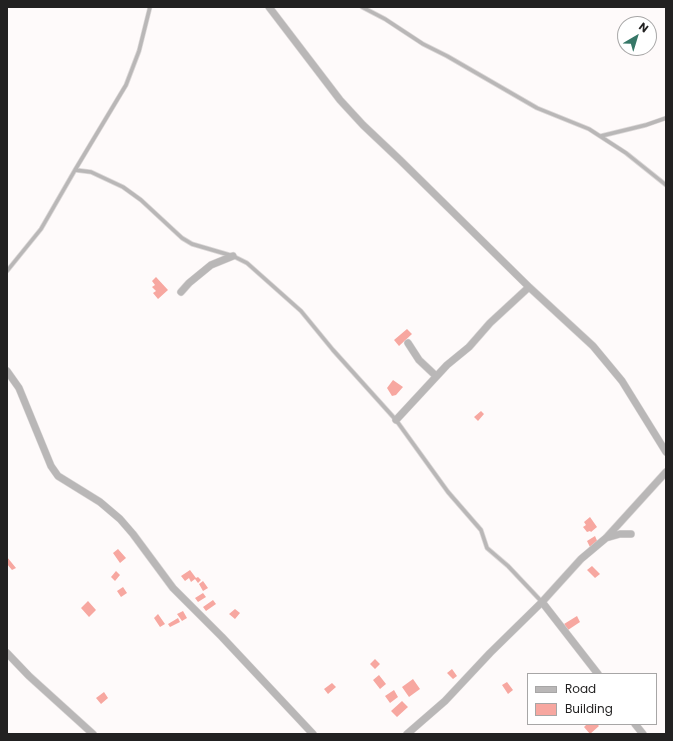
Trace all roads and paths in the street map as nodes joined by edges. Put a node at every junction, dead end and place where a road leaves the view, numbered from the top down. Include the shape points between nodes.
1 (150, 7) edge
2 (269, 7) edge
3 (362, 7) edge
4 (666, 118) edge
5 (601, 136) junction
6 (75, 170) junction
7 (666, 185) edge
8 (233, 256) junction
9 (7, 271) edge
10 (529, 287) junction
11 (181, 292) dead end
12 (408, 343) dead end
13 (7, 371) edge
14 (436, 376) junction
15 (396, 420) junction
16 (666, 452) edge
17 (666, 472) edge
18 (631, 534) dead end
19 (606, 538) junction
20 (542, 602) junction
21 (7, 653) edge
22 (597, 673) edge
23 (636, 725) edge
24 (93, 734) edge
25 (313, 734) edge
26 (407, 734) edge
27 (642, 734) edge

1 - 6 lane via 126,86
2 - 10 street via 340,100 363,125
3 - 5 lane via 422,44 537,108 581,125
4 - 5 lane
5 - 7 lane
6 - 8 lane via 91,172 123,187 192,244
6 - 9 lane via 41,229
8 - 11 street via 211,265
8 - 15 lane via 247,263 302,311
10 - 14 street
10 - 16 street via 593,346 610,366
12 - 14 street via 419,360
13 - 25 street via 17,384 54,471 120,519 177,593
14 - 15 street
15 - 20 lane via 448,492 481,530 487,548
17 - 19 street
18 - 19 street
19 - 20 street via 581,559
20 - 22 street
20 - 26 street via 445,701
21 - 24 street
23 - 27 street

